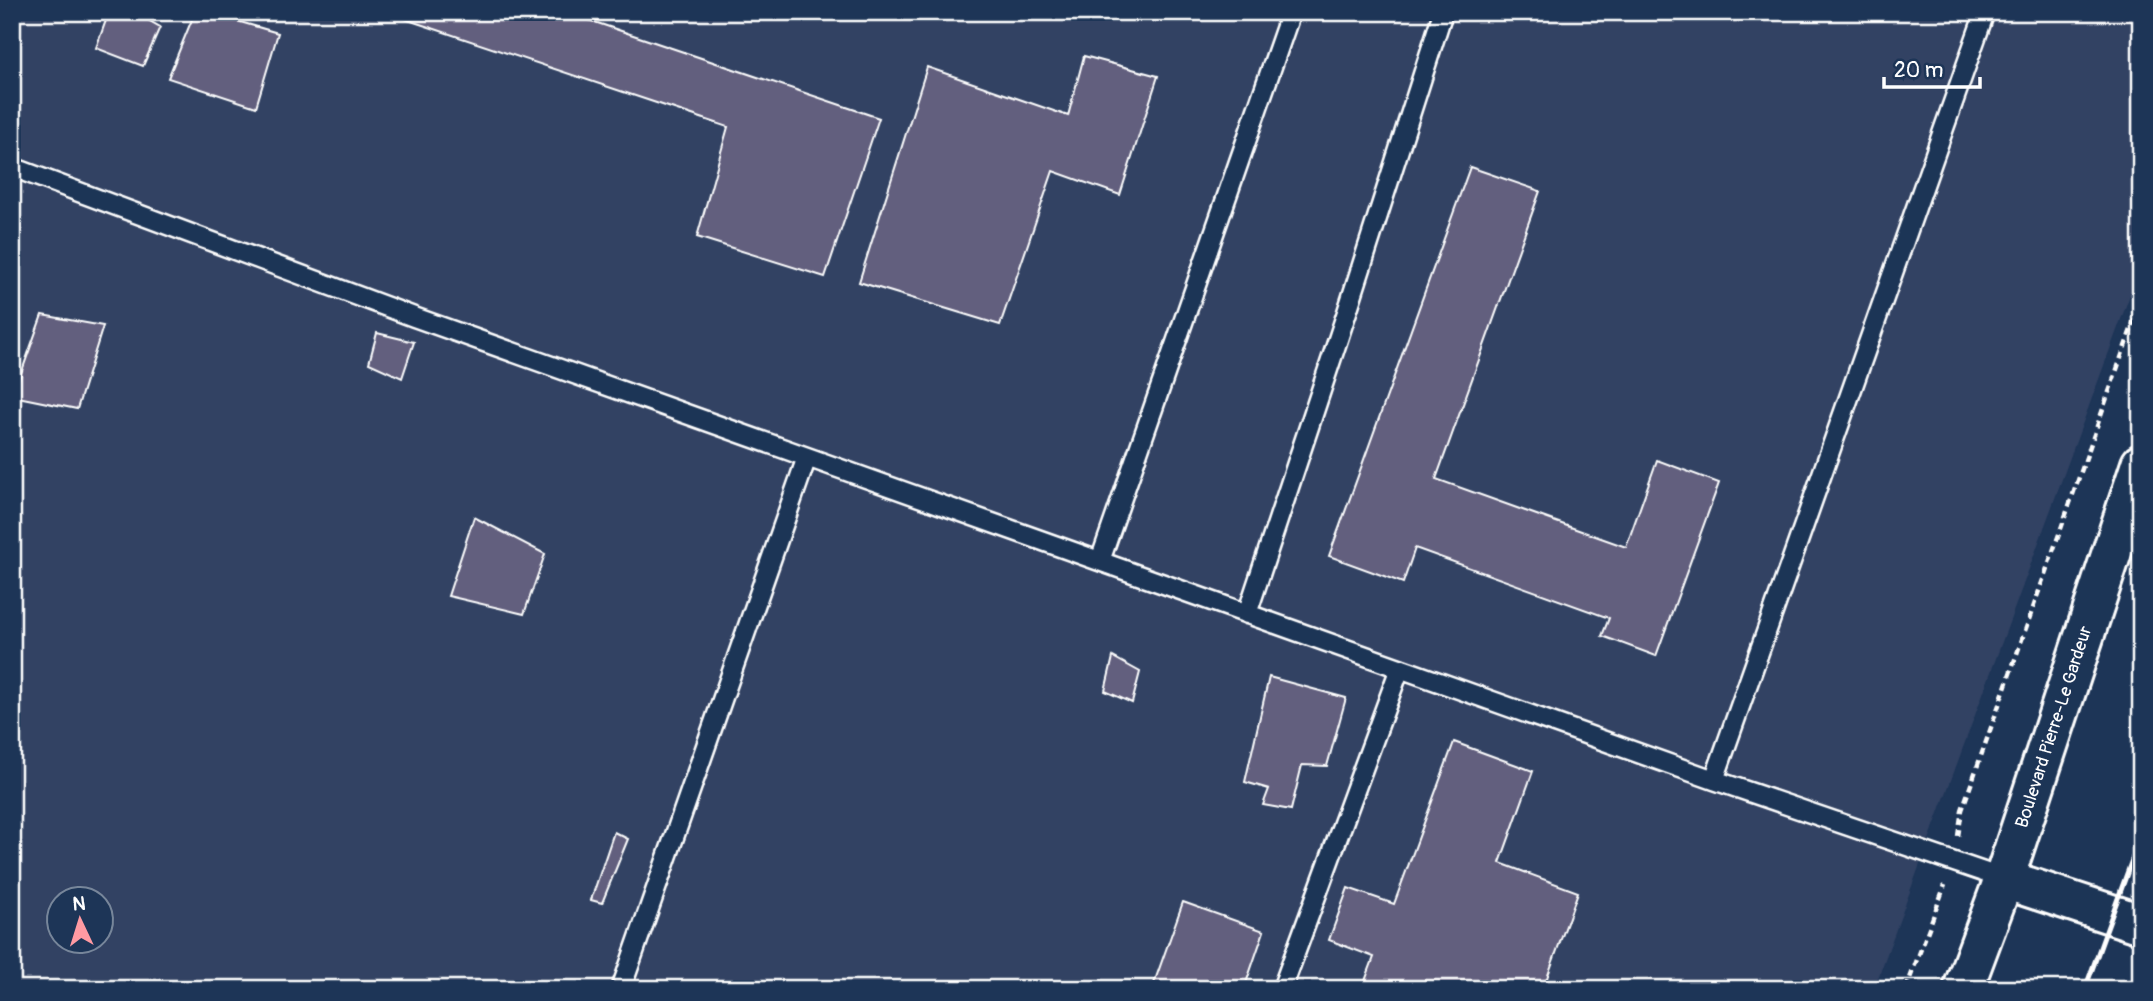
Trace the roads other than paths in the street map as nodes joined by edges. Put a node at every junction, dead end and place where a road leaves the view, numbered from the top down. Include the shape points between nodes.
1 (1291, 12) edge
2 (1443, 12) edge
3 (1984, 12) edge
4 (12, 167) edge
5 (807, 457) junction
6 (2141, 464) edge
7 (1100, 561) junction
8 (1247, 614) junction
9 (1399, 668) junction
10 (1714, 780) junction
11 (2004, 878) junction
12 (2141, 924) edge
13 (621, 989) edge
14 (1282, 989) edge
15 (1963, 989) edge

1 - 7 lane
2 - 8 lane
3 - 10 lane
4 - 5 lane
5 - 7 lane
5 - 13 lane
6 - 11 street, Boulevard Pierre-Le Gardeur
7 - 8 lane
8 - 9 lane
9 - 10 lane
9 - 14 lane
10 - 11 lane
11 - 12 street
11 - 15 street, Boulevard Pierre-Le Gardeur

